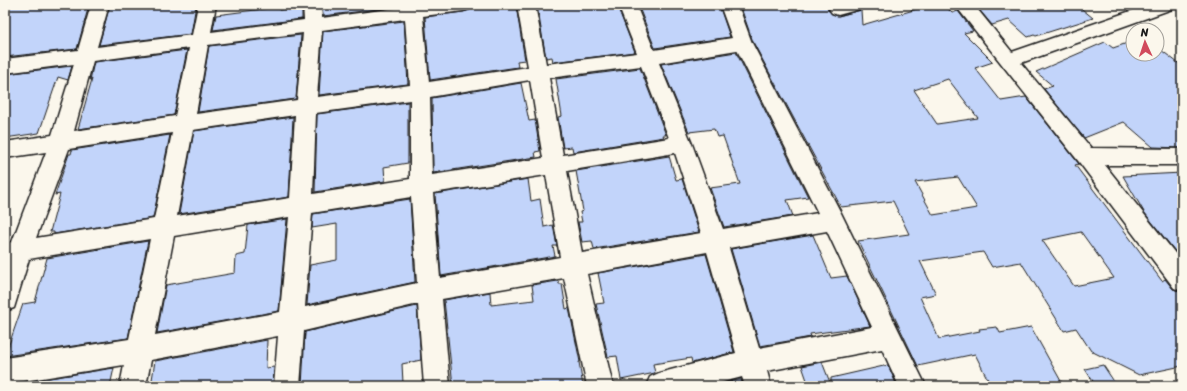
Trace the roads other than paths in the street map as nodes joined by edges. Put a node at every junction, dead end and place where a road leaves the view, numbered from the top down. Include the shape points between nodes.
1 (100, 5) edge
2 (207, 5) edge
3 (463, 5) edge
4 (526, 5) edge
5 (627, 5) edge
6 (729, 5) edge
7 (964, 5) edge
8 (1166, 5) edge
9 (413, 8) edge
10 (312, 15) edge
11 (200, 40) junction
12 (743, 43) junction
13 (86, 55) junction
14 (649, 58) junction
15 (1009, 60) junction
16 (5, 66) edge
17 (538, 72) junction
18 (420, 91) junction
19 (306, 106) junction
20 (184, 123) junction
21 (61, 141) junction
22 (682, 144) junction
23 (5, 150) edge
24 (1086, 156) junction
25 (1182, 157) edge
26 (554, 164) junction
27 (421, 185) junction
28 (301, 204) junction
29 (833, 220) junction
30 (164, 226) junction
31 (715, 240) junction
32 (13, 251) edge
33 (573, 266) junction
34 (1182, 280) edge
35 (428, 291) junction
36 (5, 300) edge
37 (291, 322) junction
38 (888, 336) junction
39 (139, 350) junction
40 (751, 362) junction
41 (5, 371) edge
42 (132, 386) edge
43 (287, 386) edge
44 (437, 386) edge
45 (600, 386) edge
46 (659, 386) edge
47 (758, 386) edge
48 (913, 386) edge

1 - 13 street
2 - 11 street
3 - 9 street
4 - 17 street
5 - 14 street
6 - 12 street
7 - 15 street
8 - 15 street
9 - 10 street
9 - 18 street
10 - 11 street
10 - 19 street
11 - 13 street
11 - 20 street
12 - 14 street
12 - 29 street
13 - 16 street
13 - 21 street
14 - 17 street
14 - 22 street
15 - 24 street
17 - 18 street
17 - 26 street
18 - 19 street
18 - 27 street
19 - 20 street
19 - 28 street
20 - 21 street
20 - 30 street
21 - 23 street
21 - 32 street
22 - 26 street
22 - 31 street
24 - 25 street
24 - 34 street
26 - 27 street
26 - 33 street
27 - 28 street
27 - 35 street
28 - 30 street
28 - 37 street
29 - 31 street
29 - 38 street
30 - 32 street
30 - 39 street
31 - 33 street
31 - 40 street
32 - 36 street
33 - 35 street
33 - 45 street
35 - 37 street
35 - 44 street
37 - 39 street
37 - 43 street
38 - 40 street
38 - 48 street
39 - 41 street
39 - 42 street
40 - 46 street
40 - 47 street

